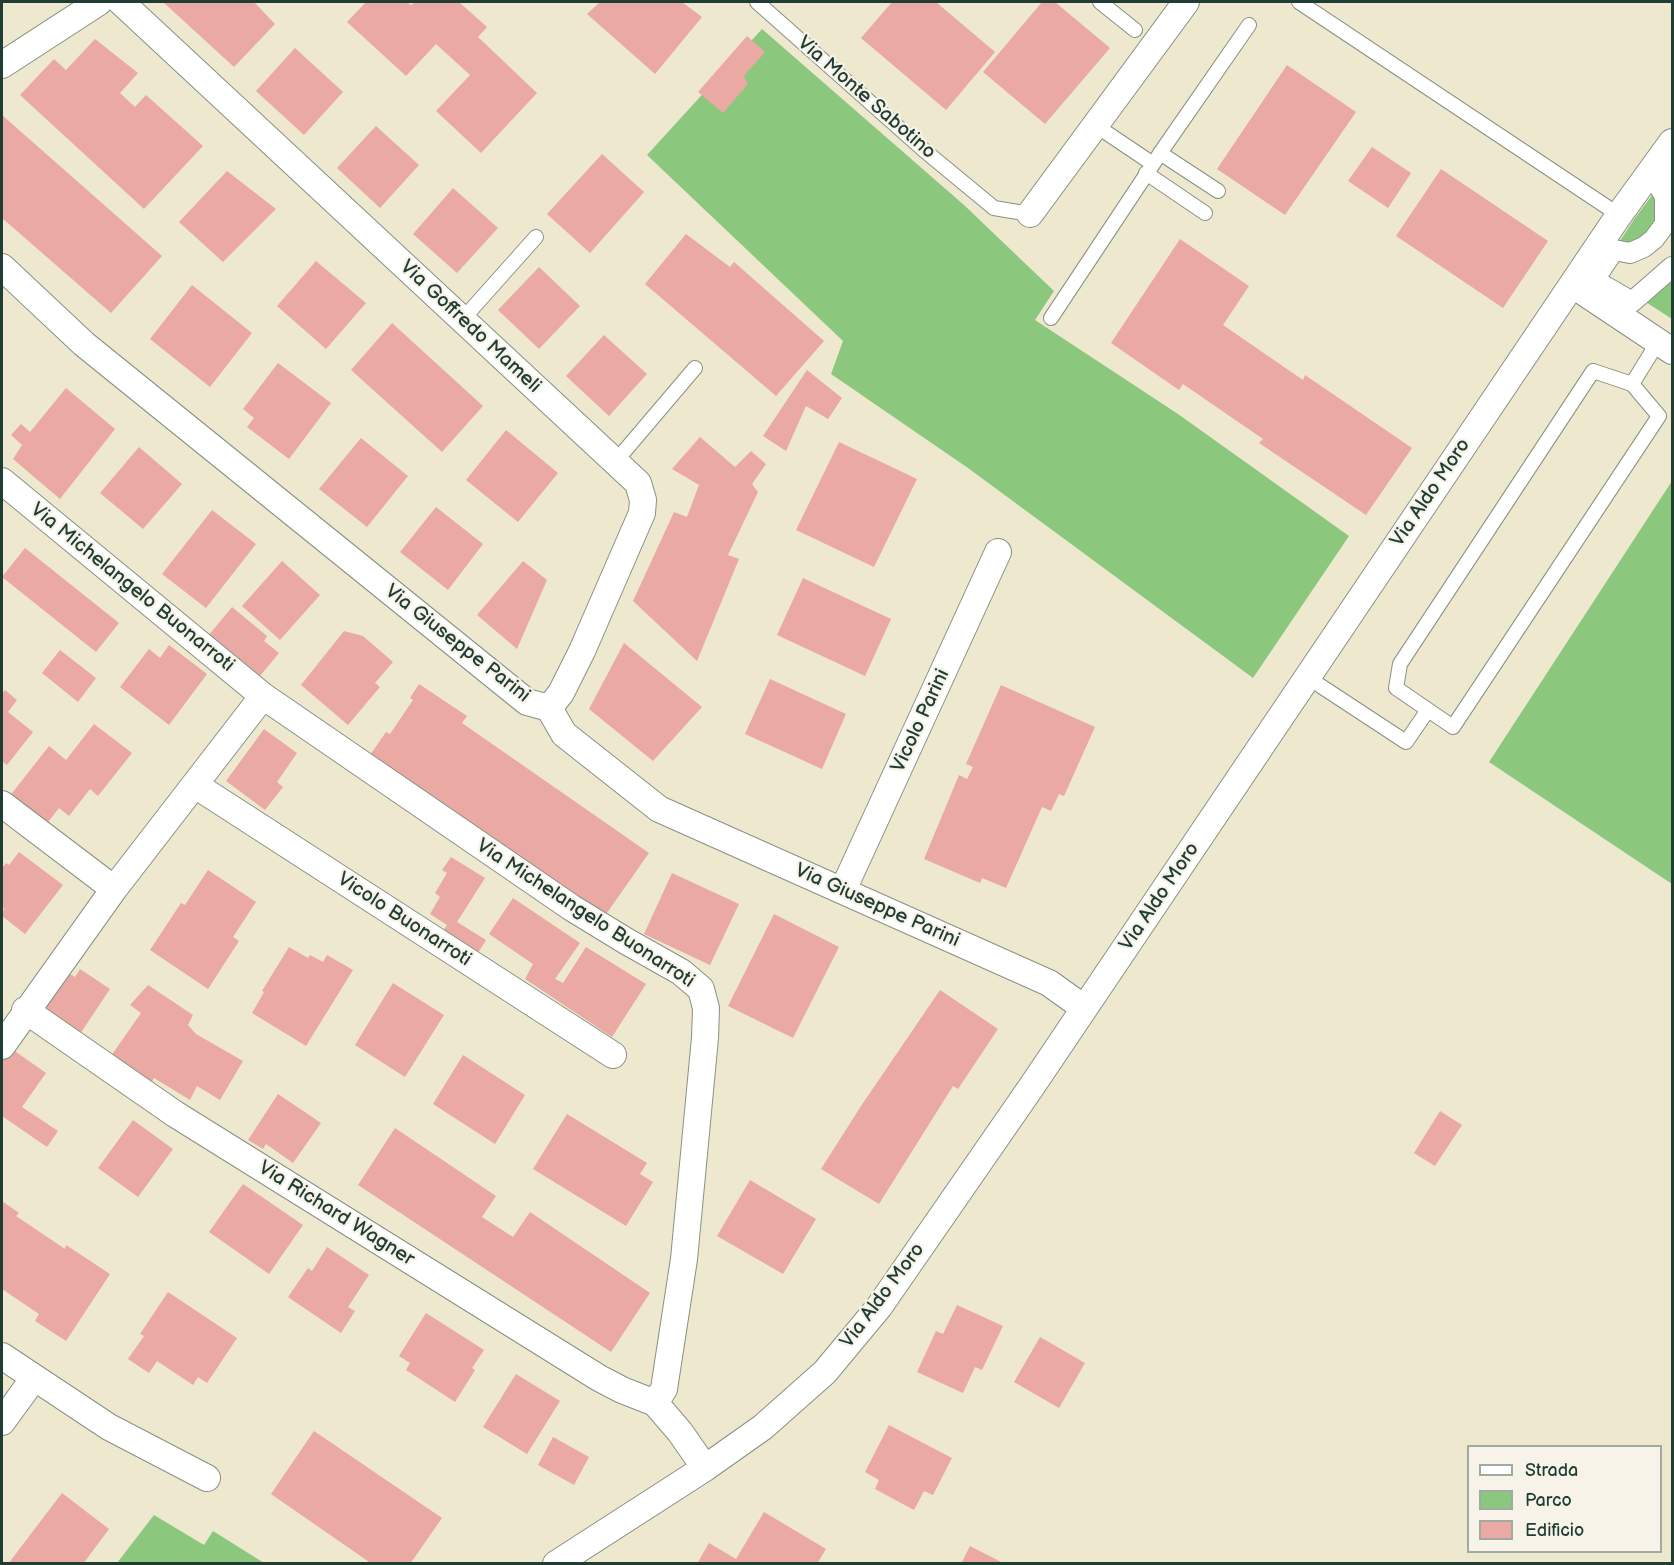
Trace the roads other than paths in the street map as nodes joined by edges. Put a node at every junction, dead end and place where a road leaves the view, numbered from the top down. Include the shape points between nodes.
1 (99, 2) edge
2 (121, 2) edge
3 (757, 2) edge
4 (1100, 2) edge
5 (1186, 2) edge
6 (1299, 2) edge
7 (1248, 25) dead end
8 (1144, 37) junction
9 (2, 65) edge
10 (1095, 124) junction
11 (1672, 142) edge
12 (1153, 163) junction
13 (1672, 169) edge
14 (1218, 191) dead end
15 (1205, 213) dead end
16 (1030, 214) joint
17 (1619, 215) junction
18 (536, 237) dead end
19 (2, 267) edge
20 (1672, 267) edge
21 (1573, 285) junction
22 (1051, 318) dead end
23 (462, 320) junction
24 (1665, 346) edge
25 (695, 368) dead end
26 (1632, 384) junction
27 (616, 461) junction
28 (2, 481) edge
29 (998, 552) dead end
30 (1307, 677) junction
31 (263, 696) junction
32 (549, 708) junction
33 (1428, 710) junction
34 (195, 785) junction
35 (2, 804) edge
36 (114, 889) junction
37 (843, 890) junction
38 (1084, 1008) junction
39 (25, 1010) junction
40 (2, 1046) edge
41 (613, 1055) dead end
42 (2, 1356) edge
43 (34, 1378) junction
44 (655, 1403) junction
45 (2, 1422) edge
46 (705, 1468) junction
47 (207, 1478) dead end
48 (556, 1563) edge

1 - 9 street
2 - 23 street, Via Goffredo Mameli
3 - 16 lane, Via Monte Sabotino via 994,208
4 - 8 lane
5 - 8 street
6 - 17 lane
7 - 12 lane
8 - 10 street
10 - 12 lane
10 - 16 street
11 - 17 street, Via Aldo Moro
12 - 14 lane
12 - 15 lane
12 - 22 lane
13 - 20 street via 1659,186 1665,197 1665,224 1644,247 1630,253 1614,250 1594,280 1632,302
17 - 21 street, Via Aldo Moro
18 - 23 lane
19 - 32 street, Via Giuseppe Parini via 84,344 518,695
21 - 24 street
21 - 30 street, Via Aldo Moro
23 - 27 street, Via Goffredo Mameli
24 - 26 lane
25 - 27 lane
26 - 33 lane via 1659,416 1453,727
26 - 33 lane via 1593,370 1400,664 1396,688
27 - 32 street, Via Goffredo Mameli via 638,483 642,513 582,651
28 - 31 street, Via Michelangelo Buonarroti
29 - 37 street, Vicolo Parini
30 - 33 lane via 1406,742
30 - 38 street, Via Aldo Moro
31 - 34 street
31 - 44 street, Via Michelangelo Buonarroti via 553,895 681,972 700,989 706,1008 705,1038 684,1260 664,1389
32 - 37 street, Via Giuseppe Parini via 564,734 659,809
34 - 36 street
34 - 41 street, Vicolo Buonarroti
35 - 36 street
36 - 39 street
37 - 38 street, Via Giuseppe Parini via 1049,983
38 - 46 street, Via Aldo Moro via 879,1307 825,1372 763,1427
39 - 40 street
39 - 44 street, Via Richard Wagner via 195,1126 599,1378
42 - 43 street
43 - 45 street
43 - 47 street via 109,1427
44 - 46 street
46 - 48 street, Via Aldo Moro

